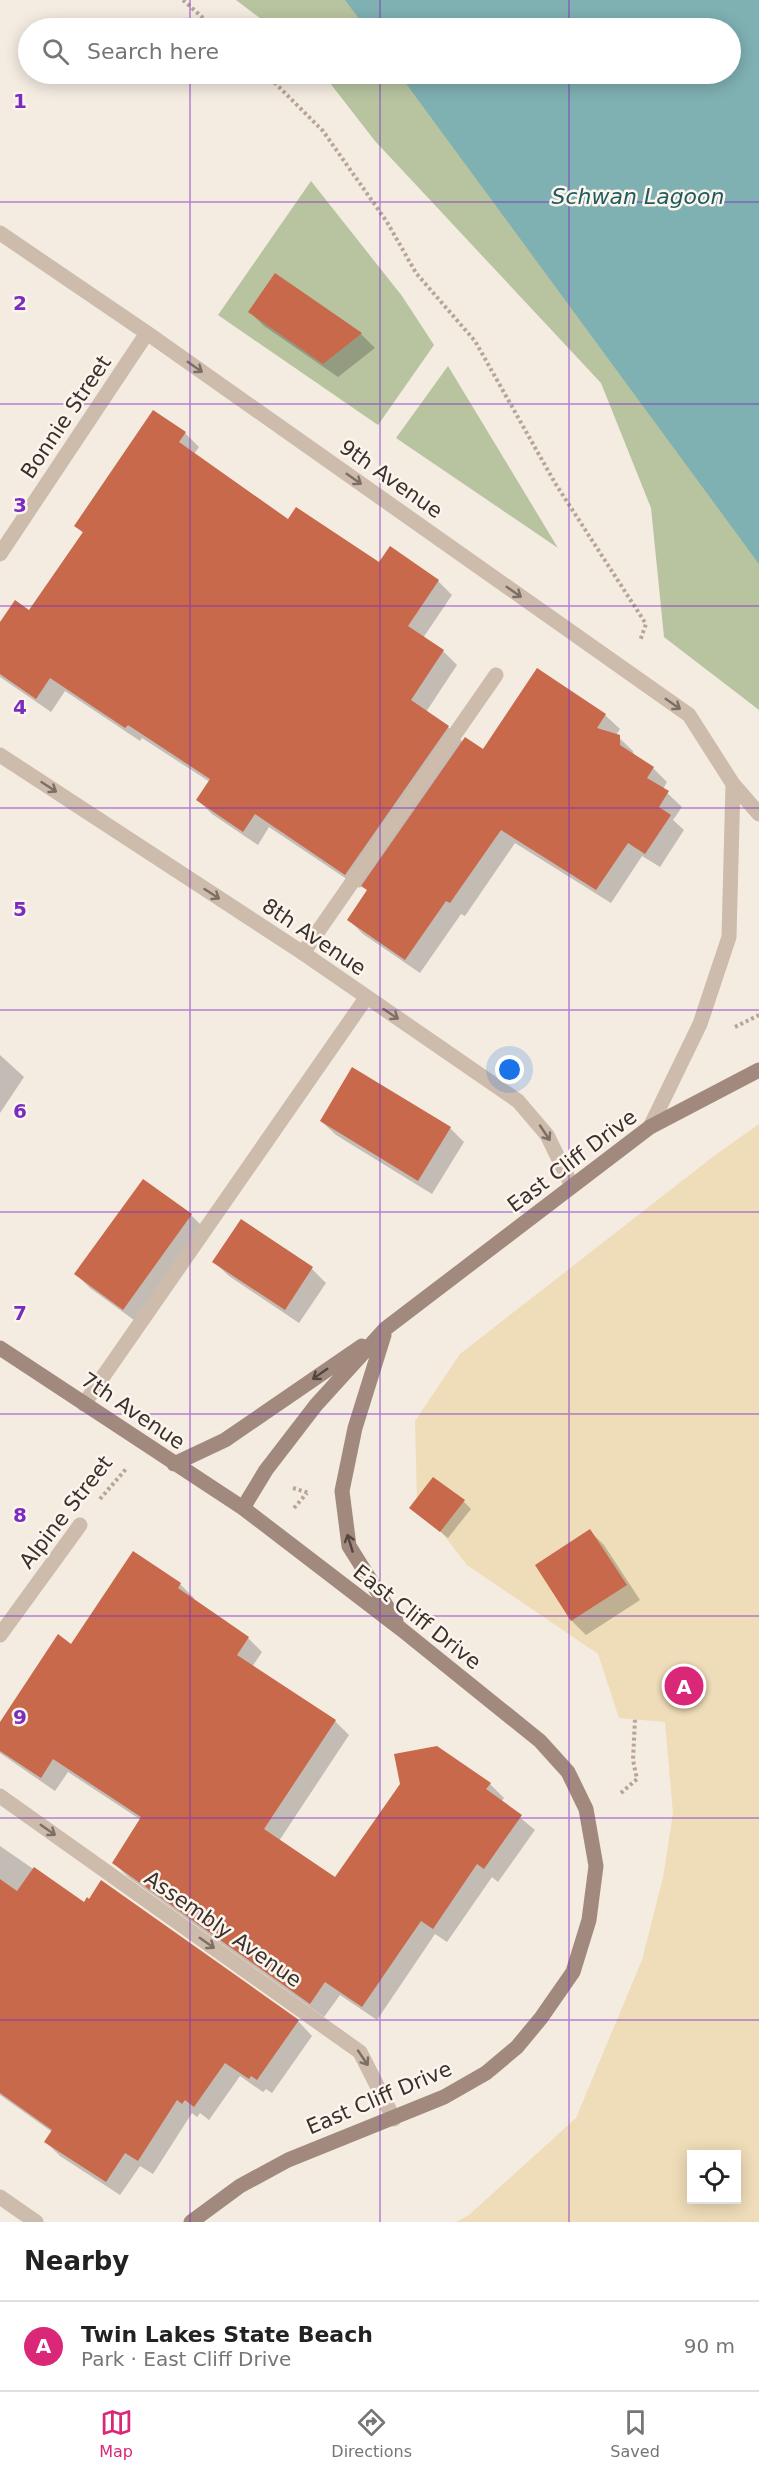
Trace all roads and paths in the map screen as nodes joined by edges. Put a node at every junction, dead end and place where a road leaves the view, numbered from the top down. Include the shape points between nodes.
1 (183, 0) edge
2 (203, 18) edge
3 (276, 84) edge
4 (0, 233) edge
5 (147, 333) junction
6 (0, 554) edge
7 (628, 672) junction
8 (496, 675) dead end
9 (0, 755) edge
10 (733, 784) junction
11 (759, 814) edge
12 (303, 954) junction
13 (366, 998) junction
14 (759, 1070) edge
15 (650, 1127) junction
16 (572, 1186) junction
17 (386, 1329) junction
18 (0, 1348) edge
19 (84, 1404) junction
20 (146, 1445) junction
21 (174, 1464) junction
22 (307, 1493) dead end
23 (243, 1508) junction
24 (290, 1513) dead end
25 (81, 1525) joint
26 (401, 1629) junction
27 (0, 1635) edge
28 (635, 1719) dead end
29 (621, 1793) dead end
30 (0, 1796) edge
31 (394, 2119) junction
32 (0, 2197) edge
33 (36, 2222) edge
34 (191, 2222) edge

1 - 2 path
3 - 7 path via 323,131 387,222 416,273 474,341 555,483 646,624
4 - 5 street, 9th Avenue
5 - 6 street, Bonnie Street
5 -> 7 street, 9th Avenue
7 -> 10 street, 9th Avenue via 688,715
8 - 12 street
9 -> 12 street, 8th Avenue
10 - 11 street, 9th Avenue
10 - 15 street via 729,937 700,1024
12 - 13 street, 8th Avenue
13 -> 16 street, 8th Avenue via 518,1101 547,1135
13 - 19 street
14 - 15 main road, East Cliff Drive
15 - 16 main road, East Cliff Drive
16 - 17 main road, East Cliff Drive
17 -> 21 main road via 225,1440
17 - 23 main road, East Cliff Drive via 316,1405 266,1470
26 -> 17 main road via 349,1546 342,1491 355,1428
18 - 19 main road, 7th Avenue
19 - 20 main road, 7th Avenue
20 - 21 main road, 7th Avenue
20 - 25 path, Alpine Street
21 - 23 main road, 7th Avenue
22 - 24 path
23 - 26 main road, East Cliff Drive
25 - 27 street, Alpine Street
26 - 31 main road, East Cliff Drive via 540,1741 568,1772 586,1809 596,1866 589,1920 573,1972 541,2018 517,2047 486,2073
28 - 29 path via 633,1760 637,1779
30 -> 31 street, Assembly Avenue via 360,2052
31 - 34 main road, East Cliff Drive via 288,2160 240,2186
32 - 33 street

